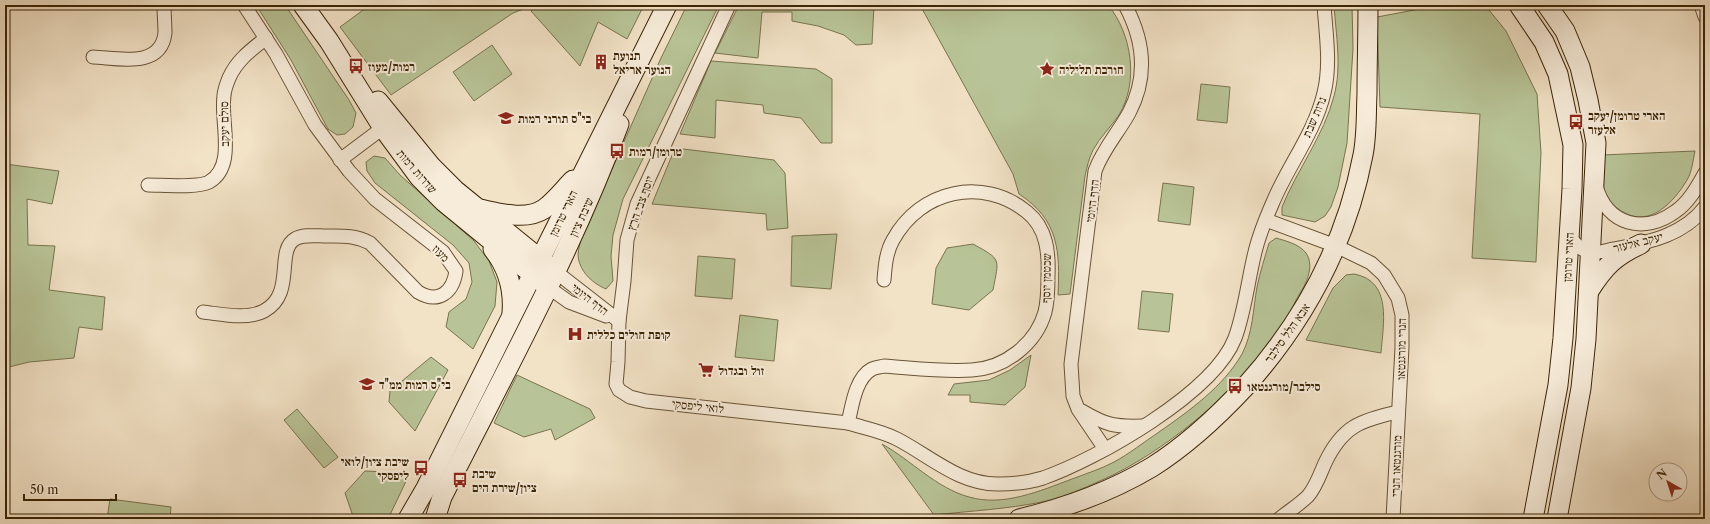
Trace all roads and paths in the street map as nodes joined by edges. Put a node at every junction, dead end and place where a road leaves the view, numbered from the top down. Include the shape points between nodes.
1 (164, 5) edge
2 (244, 5) edge
3 (303, 5) edge
4 (668, 5) edge
5 (729, 5) edge
6 (1125, 5) edge
7 (1324, 5) edge
8 (1519, 5) edge
9 (1547, 5) edge
10 (1701, 5) edge
11 (1369, 8) edge
12 (1705, 17) edge
13 (266, 38) junction
14 (650, 38) junction
15 (93, 57) dead end
16 (388, 124) junction
17 (340, 160) junction
18 (586, 167) junction
19 (1705, 173) edge
20 (1595, 182) junction
21 (148, 185) dead end
22 (1705, 207) edge
23 (476, 208) junction
24 (1266, 220) junction
25 (477, 229) junction
26 (1569, 236) junction
27 (1642, 244) junction
28 (1336, 246) junction
29 (1591, 253) junction
30 (537, 267) junction
31 (552, 279) junction
32 (884, 280) dead end
33 (1589, 292) junction
34 (203, 312) dead end
35 (511, 320) junction
36 (619, 321) junction
37 (1078, 409) junction
38 (1398, 412) junction
39 (848, 423) junction
40 (1146, 425) junction
41 (1105, 449) junction
42 (408, 519) edge
43 (435, 519) edge
44 (1019, 519) edge
45 (1279, 519) edge
46 (1393, 519) edge
47 (1533, 519) edge
48 (1557, 519) edge

1 - 15 street via 165,34 161,46 154,54 140,60
2 - 13 street, מעוז
3 - 16 street, שדרות רמות
4 - 14 street
5 - 36 street, יוסף צבי הרץ via 637,204 627,240
6 - 37 street, הדף היומי via 1140,47 1140,86 1128,114 1105,149 1095,171 1071,364 1073,396
7 - 24 street, נרות שבת via 1328,61 1324,94 1311,128 1278,189
8 - 26 street, הארי טרומן via 1544,42 1558,74 1565,105 1573,145
9 - 20 street, הארי טרומן via 1565,31 1580,67 1596,143
10 - 12 street
11 - 28 street, אבא הלל סילבר via 1366,130 1363,154 1352,200
13 - 17 street, מעוז via 314,125
13 - 21 street, סולם יעקב via 242,57 229,79 224,96 226,144 218,175 198,185
14 - 18 street
14 - 31 street, שיבת ציון via 599,178
16 - 17 street
16 - 23 street, שדרות רמות
16 - 25 street, שדרות רמות via 419,177
17 - 34 street, מעוז via 375,200 442,252 456,271 455,282 451,288 434,298 424,296 370,243 362,239 350,236 302,236 290,244 284,281 273,305 263,312 252,315
18 - 23 street via 543,210 512,215
18 - 30 street, הארי טרומן
19 - 20 street, יעקב אלעזר via 1687,201 1676,211 1662,220 1640,224 1630,223 1614,215 1602,201
20 - 29 street, הארי טרומן
22 - 27 street, יעקב אלעזר via 1676,232
23 - 30 street, שדרות רמות
24 - 28 street, הנרי מורגנטאו
24 - 40 street via 1256,250 1235,338 1226,355 1206,378
25 - 30 street, שדרות רמות
25 - 35 street via 506,269 512,286
26 - 29 street via 1574,244
26 - 47 street, הארי טרומן via 1558,385
27 - 29 street, יעקב אלעזר
27 - 33 street via 1624,251 1612,261 1601,272
28 - 38 street, הנרי מורגנטאו via 1371,263 1384,274 1398,298 1402,315 1402,347
28 - 44 street, אבא הלל סילבר via 1318,286 1286,337 1269,360 1210,424 1152,467 1123,482 1051,512
29 - 33 street, הארי טרומן
30 - 31 street
30 - 35 street
31 - 36 street, הדף היומי via 569,302
31 - 43 street, שיבת ציון via 442,497
32 - 39 street, שכטמן יוסף via 888,254 901,228 931,201 946,195 970,192 992,194 1013,202 1028,213 1039,226 1049,257 1045,312 1036,331 1021,350 990,367 973,370 884,366 872,369 860,382
33 - 48 street, הארי טרומן via 1581,388
35 - 42 street
36 - 39 street, לואי ליפסקי via 616,384 619,390 630,397 646,401
37 - 40 street via 1110,425
37 - 41 street, הדף היומי
38 - 45 street via 1365,420 1339,438 1308,496
38 - 46 street, מורגנטאו הנרי
39 - 41 street via 876,430 897,439 945,469 971,480 997,484 1042,478
40 - 41 street

